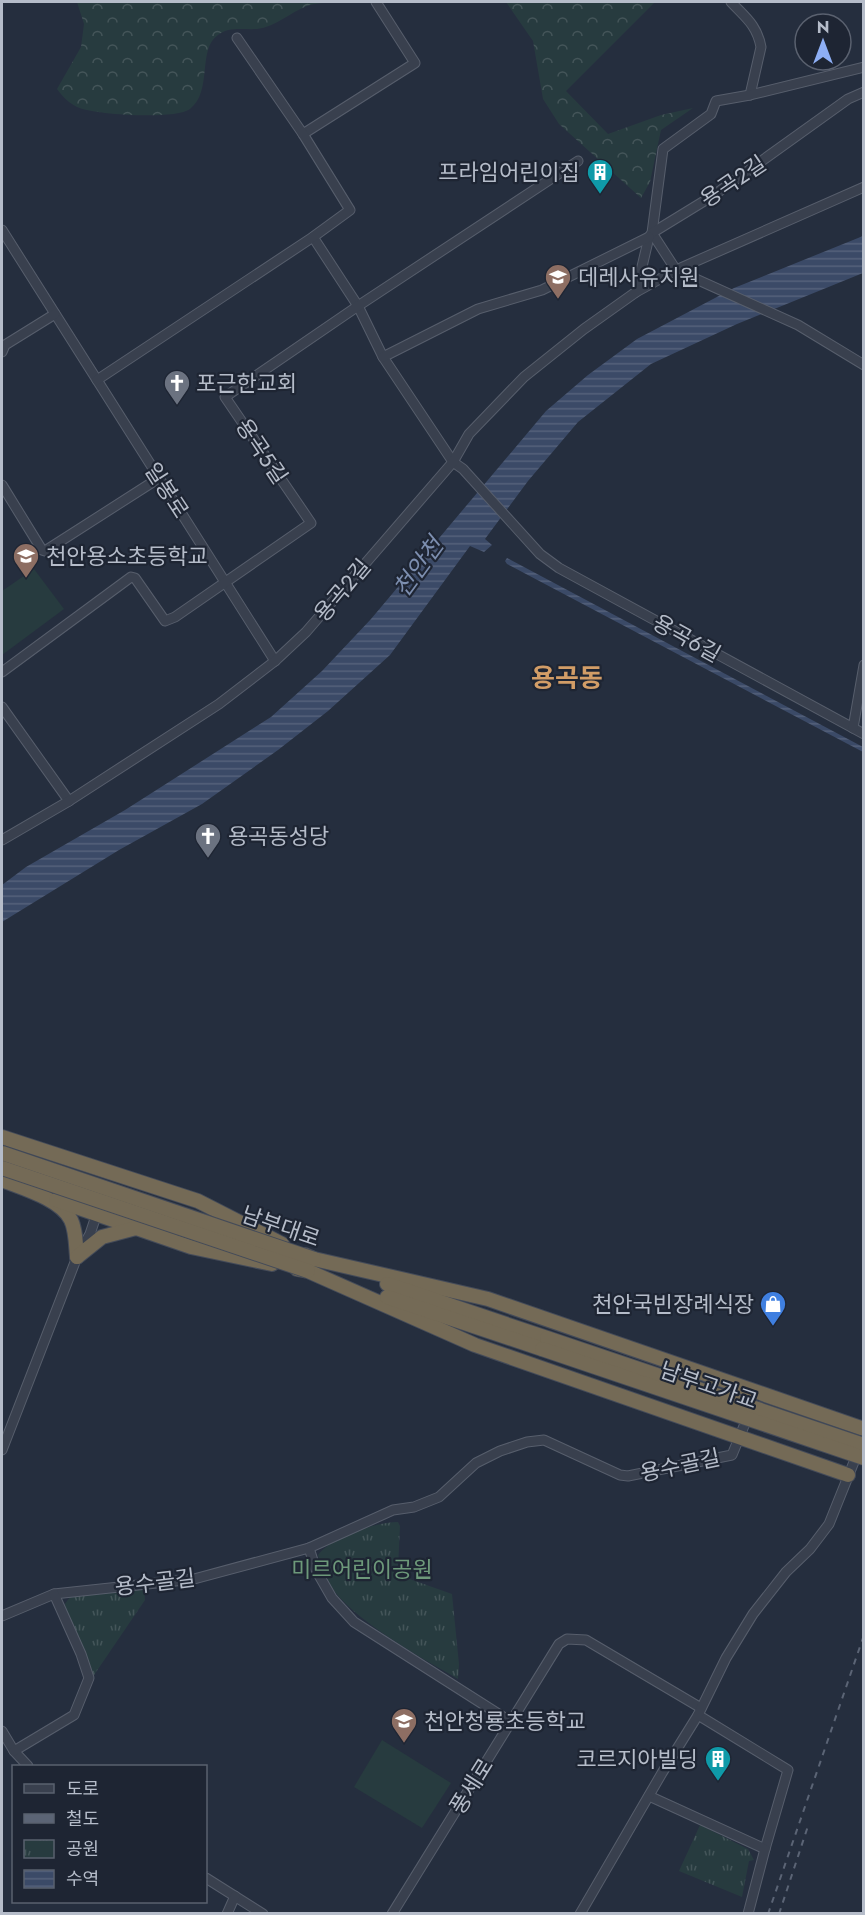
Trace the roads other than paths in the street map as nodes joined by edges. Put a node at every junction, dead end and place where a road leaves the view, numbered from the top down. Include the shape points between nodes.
1 (376, 2) edge
2 (731, 2) edge
3 (237, 38) dead end
4 (864, 67) edge
5 (864, 92) edge
6 (750, 95) junction
7 (303, 134) junction
8 (578, 160) dead end
9 (864, 187) edge
10 (2, 230) edge
11 (651, 235) junction
12 (313, 237) junction
13 (676, 270) junction
14 (636, 292) junction
15 (358, 306) junction
16 (55, 314) junction
17 (2, 352) edge
18 (383, 357) junction
19 (864, 365) edge
20 (97, 380) junction
21 (453, 462) junction
22 (159, 478) junction
23 (2, 485) edge
24 (225, 580) junction
25 (275, 661) junction
26 (864, 665) edge
27 (2, 672) edge
28 (2, 707) edge
29 (854, 728) junction
30 (864, 734) edge
31 (69, 801) junction
32 (2, 838) edge
33 (2, 1137) edge
34 (2, 1153) edge
35 (2, 1168) edge
36 (112, 1172) junction
37 (2, 1180) edge
38 (31, 1191) junction
39 (96, 1215) junction
40 (136, 1228) junction
41 (77, 1257) junction
42 (311, 1265) junction
43 (544, 1344) junction
44 (758, 1392) junction
45 (864, 1429) edge
46 (740, 1437) junction
47 (864, 1437) edge
48 (864, 1445) edge
49 (2, 1450) edge
50 (864, 1458) edge
51 (848, 1475) junction
52 (309, 1548) junction
53 (54, 1594) junction
54 (2, 1616) edge
55 (700, 1712) junction
56 (511, 1722) junction
57 (2, 1731) edge
58 (14, 1751) junction
59 (26, 1765) edge
60 (649, 1796) junction
61 (765, 1849) junction
62 (207, 1879) edge
63 (235, 1896) junction
64 (227, 1914) edge
65 (262, 1914) edge
66 (392, 1914) edge
67 (580, 1914) edge
68 (748, 1914) edge

1 - 7 street via 415,63
2 - 6 street via 757,29 760,42
3 - 7 street
4 - 6 street
5 - 11 street, 용곡2길 via 848,99
6 - 11 street via 716,100 711,114 663,149
7 - 12 street via 350,210
8 - 15 street, 용곡5길
9 - 13 street, 용곡2길
10 - 16 street, 일봉로
11 - 13 street
11 - 14 street
11 - 18 street via 542,290 478,309
12 - 15 street
12 - 20 street
13 - 14 street, 용곡2길
13 - 19 street via 798,325
14 - 21 street, 용곡2길 via 524,377 469,434
15 - 18 street
15 - 24 street, 용곡5길 via 225,397 311,523
16 - 17 street via 5,345
16 - 20 street, 일봉로
18 - 21 street
20 - 22 street, 일봉로
21 - 25 street, 용곡2길 via 306,632
21 - 29 street, 용곡6길 via 540,554 560,568
22 - 23 street via 49,551 42,550
22 - 24 street, 일봉로
24 - 25 street, 일봉로
24 - 27 street via 165,621 135,578 131,578
25 - 31 street, 용곡2길 via 219,704
26 - 29 street
28 - 31 street
29 - 30 street, 용곡6길
31 - 32 street, 용곡2길
33 - 36 highway
34 - 42 highway, 남부대로, bridge
35 - 42 highway, 남부대로, bridge
36 - 39 street
36 - 42 highway via 198,1202
37 - 38 highway
38 - 39 highway
38 - 41 highway via 66,1212 72,1222
39 - 40 highway
39 - 41 street
40 - 41 highway via 102,1237
40 - 42 highway via 191,1247
41 - 49 street
42 - 43 highway, 남부대로
42 - 44 highway via 488,1299
42 - 46 highway via 475,1345
43 - 48 highway, 남부고가교, bridge
43 - 50 highway, 남부고가교, bridge
44 - 45 highway
44 - 46 street, 용수골길
46 - 51 highway
46 - 52 street, 용수골길 via 732,1455 628,1476 544,1440 527,1442 476,1462 439,1497 393,1510
47 - 51 street
51 - 55 street via 829,1524 753,1614
52 - 53 street, 용수골길 via 195,1579
52 - 56 street via 332,1598 354,1623
53 - 54 street, 용수골길
53 - 58 street via 89,1678 74,1715
55 - 56 street, 풍세로 via 576,1638 559,1644
55 - 60 street
55 - 61 street, 풍세로 via 788,1770
56 - 66 street, 풍세로
57 - 58 street
58 - 59 street
60 - 61 street
60 - 67 street
61 - 68 street
62 - 63 street
63 - 64 street
63 - 65 street

